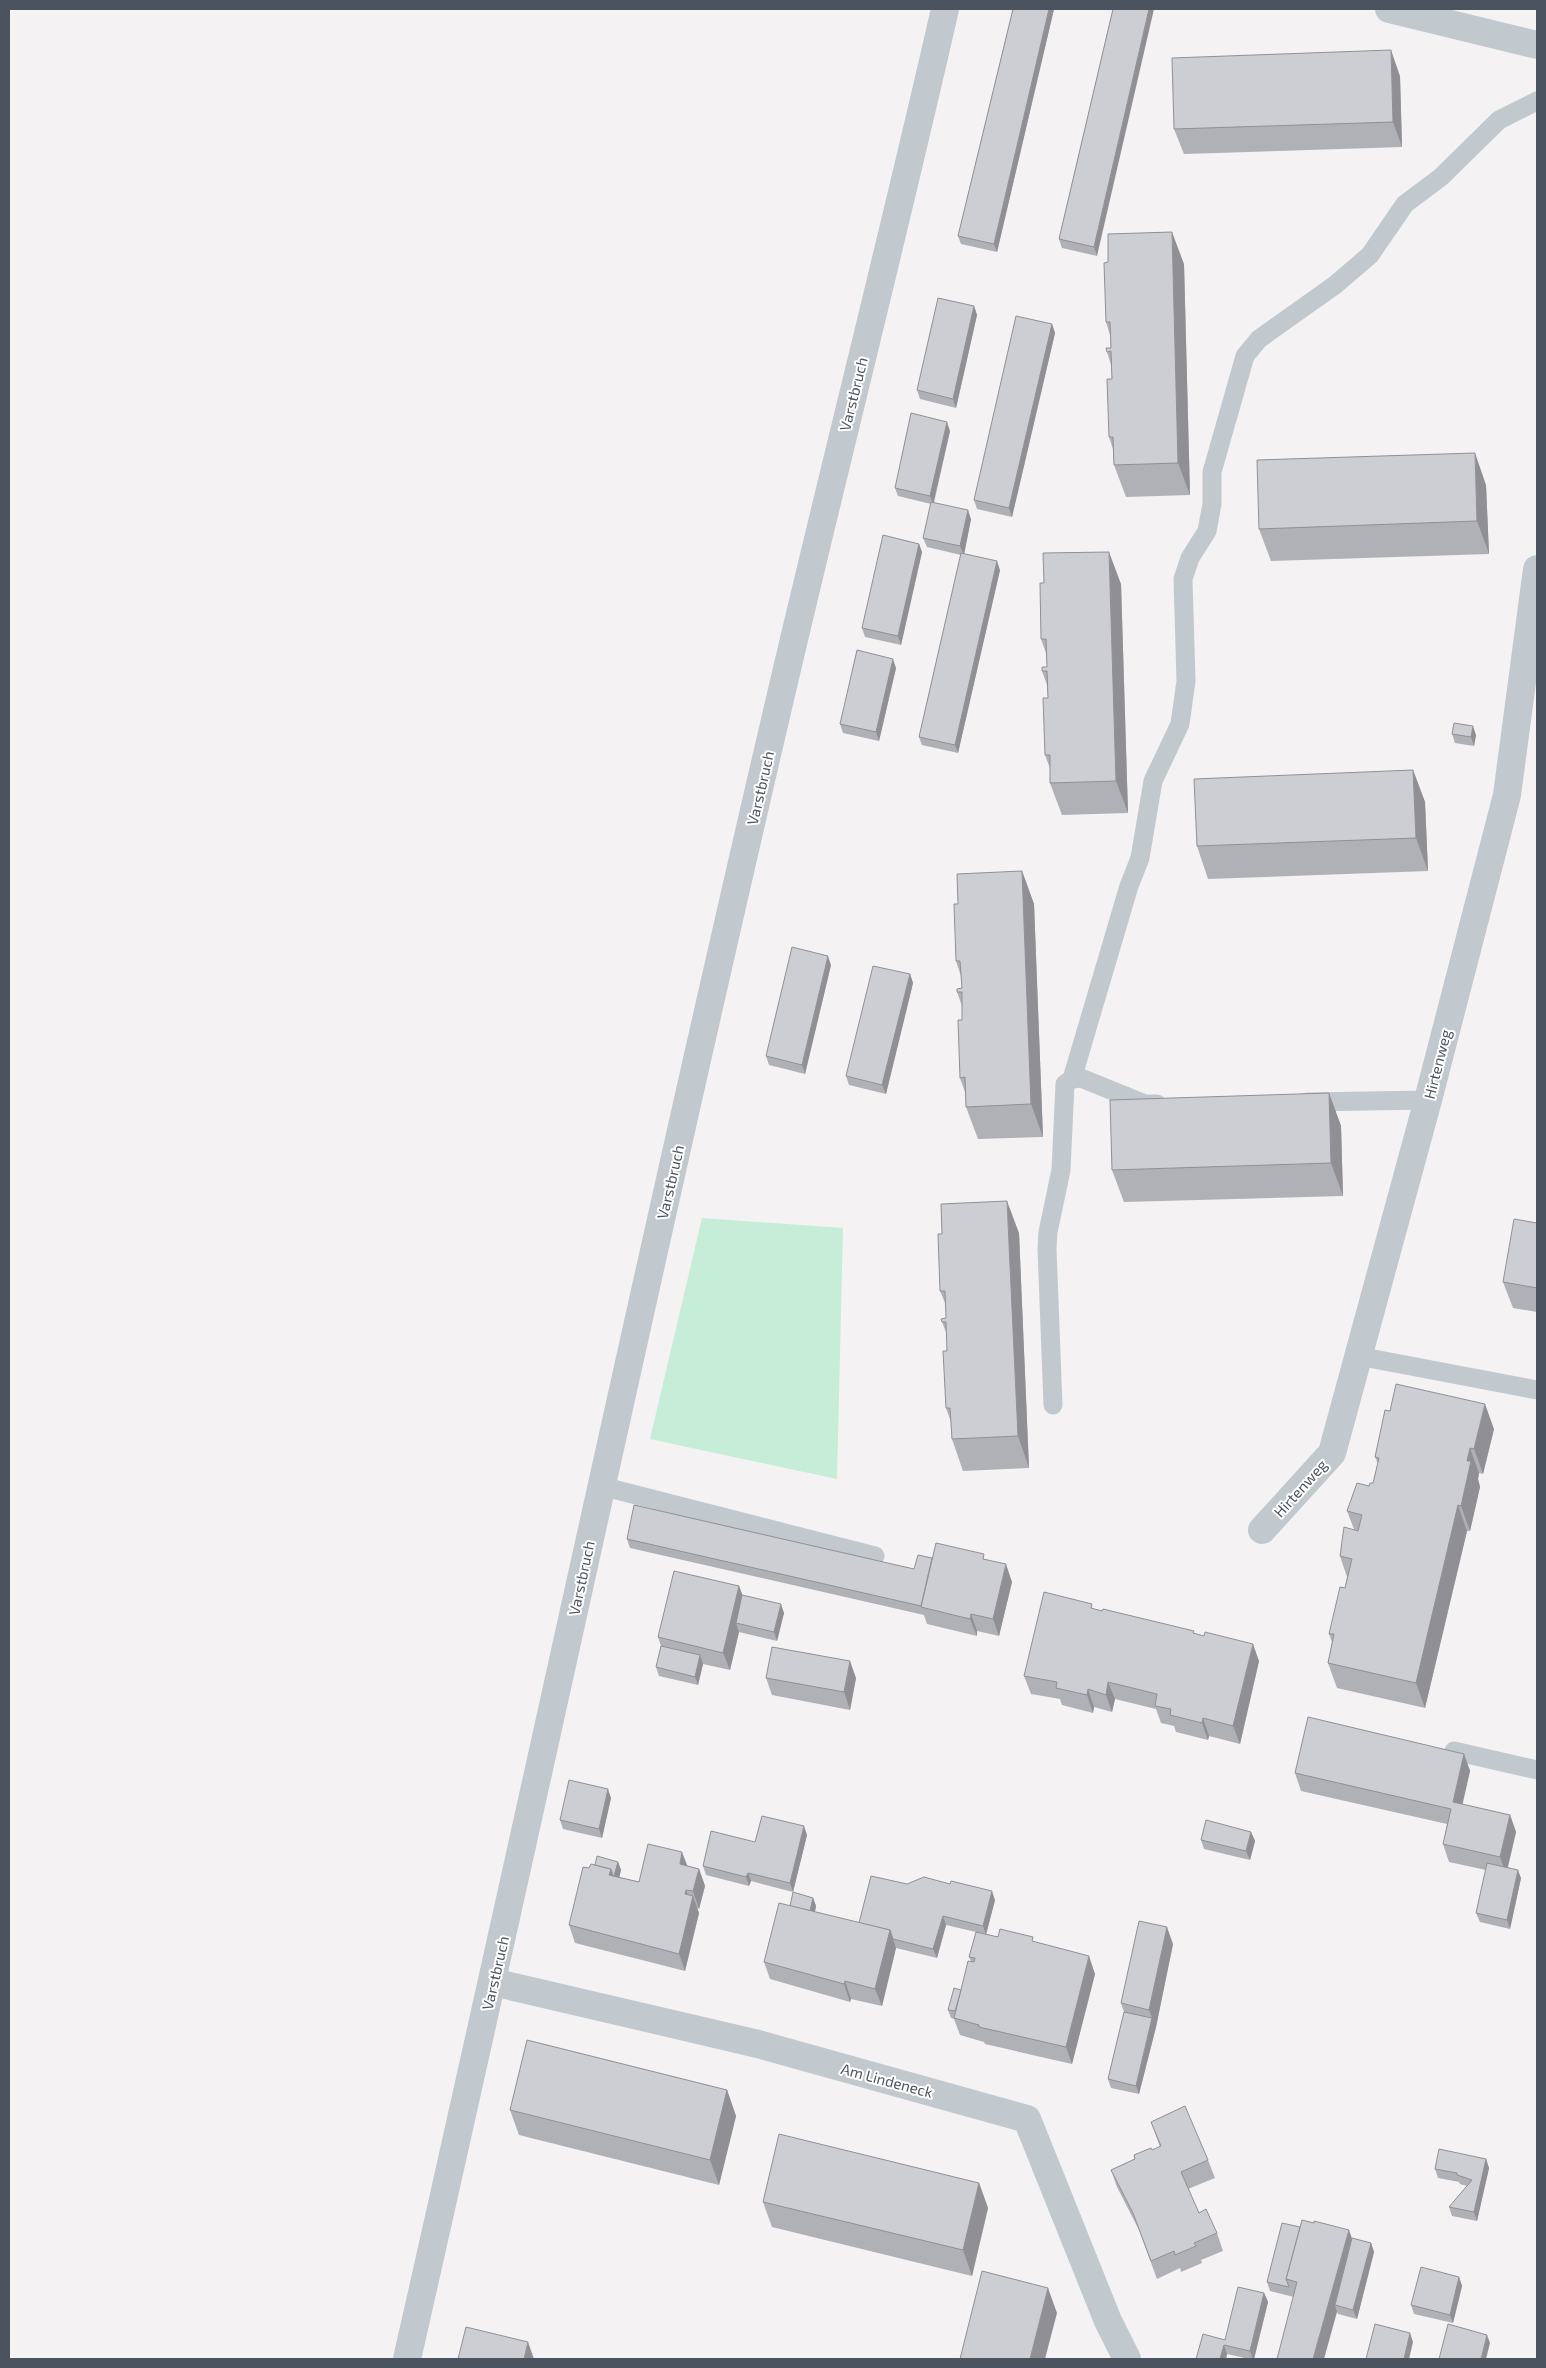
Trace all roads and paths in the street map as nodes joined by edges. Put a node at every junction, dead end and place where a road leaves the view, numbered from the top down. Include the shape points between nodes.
1 (945, 9) edge
2 (1395, 9) edge
3 (1537, 45) edge
4 (1537, 102) edge
5 (1537, 569) edge
6 (1072, 1079) junction
7 (1428, 1100) junction
8 (1292, 1102) edge
9 (1175, 1104) edge
10 (1358, 1356) junction
11 (1537, 1390) edge
12 (1053, 1405) dead end
13 (601, 1486) junction
14 (1262, 1530) dead end
15 (875, 1556) dead end
16 (1454, 1751) edge
17 (1537, 1770) edge
18 (493, 1982) junction
19 (408, 2359) edge
20 (1127, 2359) edge

1 - 13 street, Varstbruch via 787,669
2 - 3 street
4 - 6 lane via 1499,120 1441,177 1405,204 1370,256 1259,339 1245,356 1212,472 1212,504 1207,531 1190,558 1183,579 1186,681 1180,724 1153,782 1140,858
5 - 7 street, Hirtenweg via 1507,796
6 - 9 lane via 1081,1078 1146,1104
6 - 12 lane via 1065,1084 1060,1170 1048,1232
7 - 8 lane
7 - 10 street, Hirtenweg
10 - 11 lane
10 - 14 street, Hirtenweg via 1332,1453
13 - 15 lane
13 - 18 street, Varstbruch
16 - 17 lane
18 - 19 street, Varstbruch
18 - 20 street, Am Lindeneck via 758,2044 1028,2119 1108,2320

